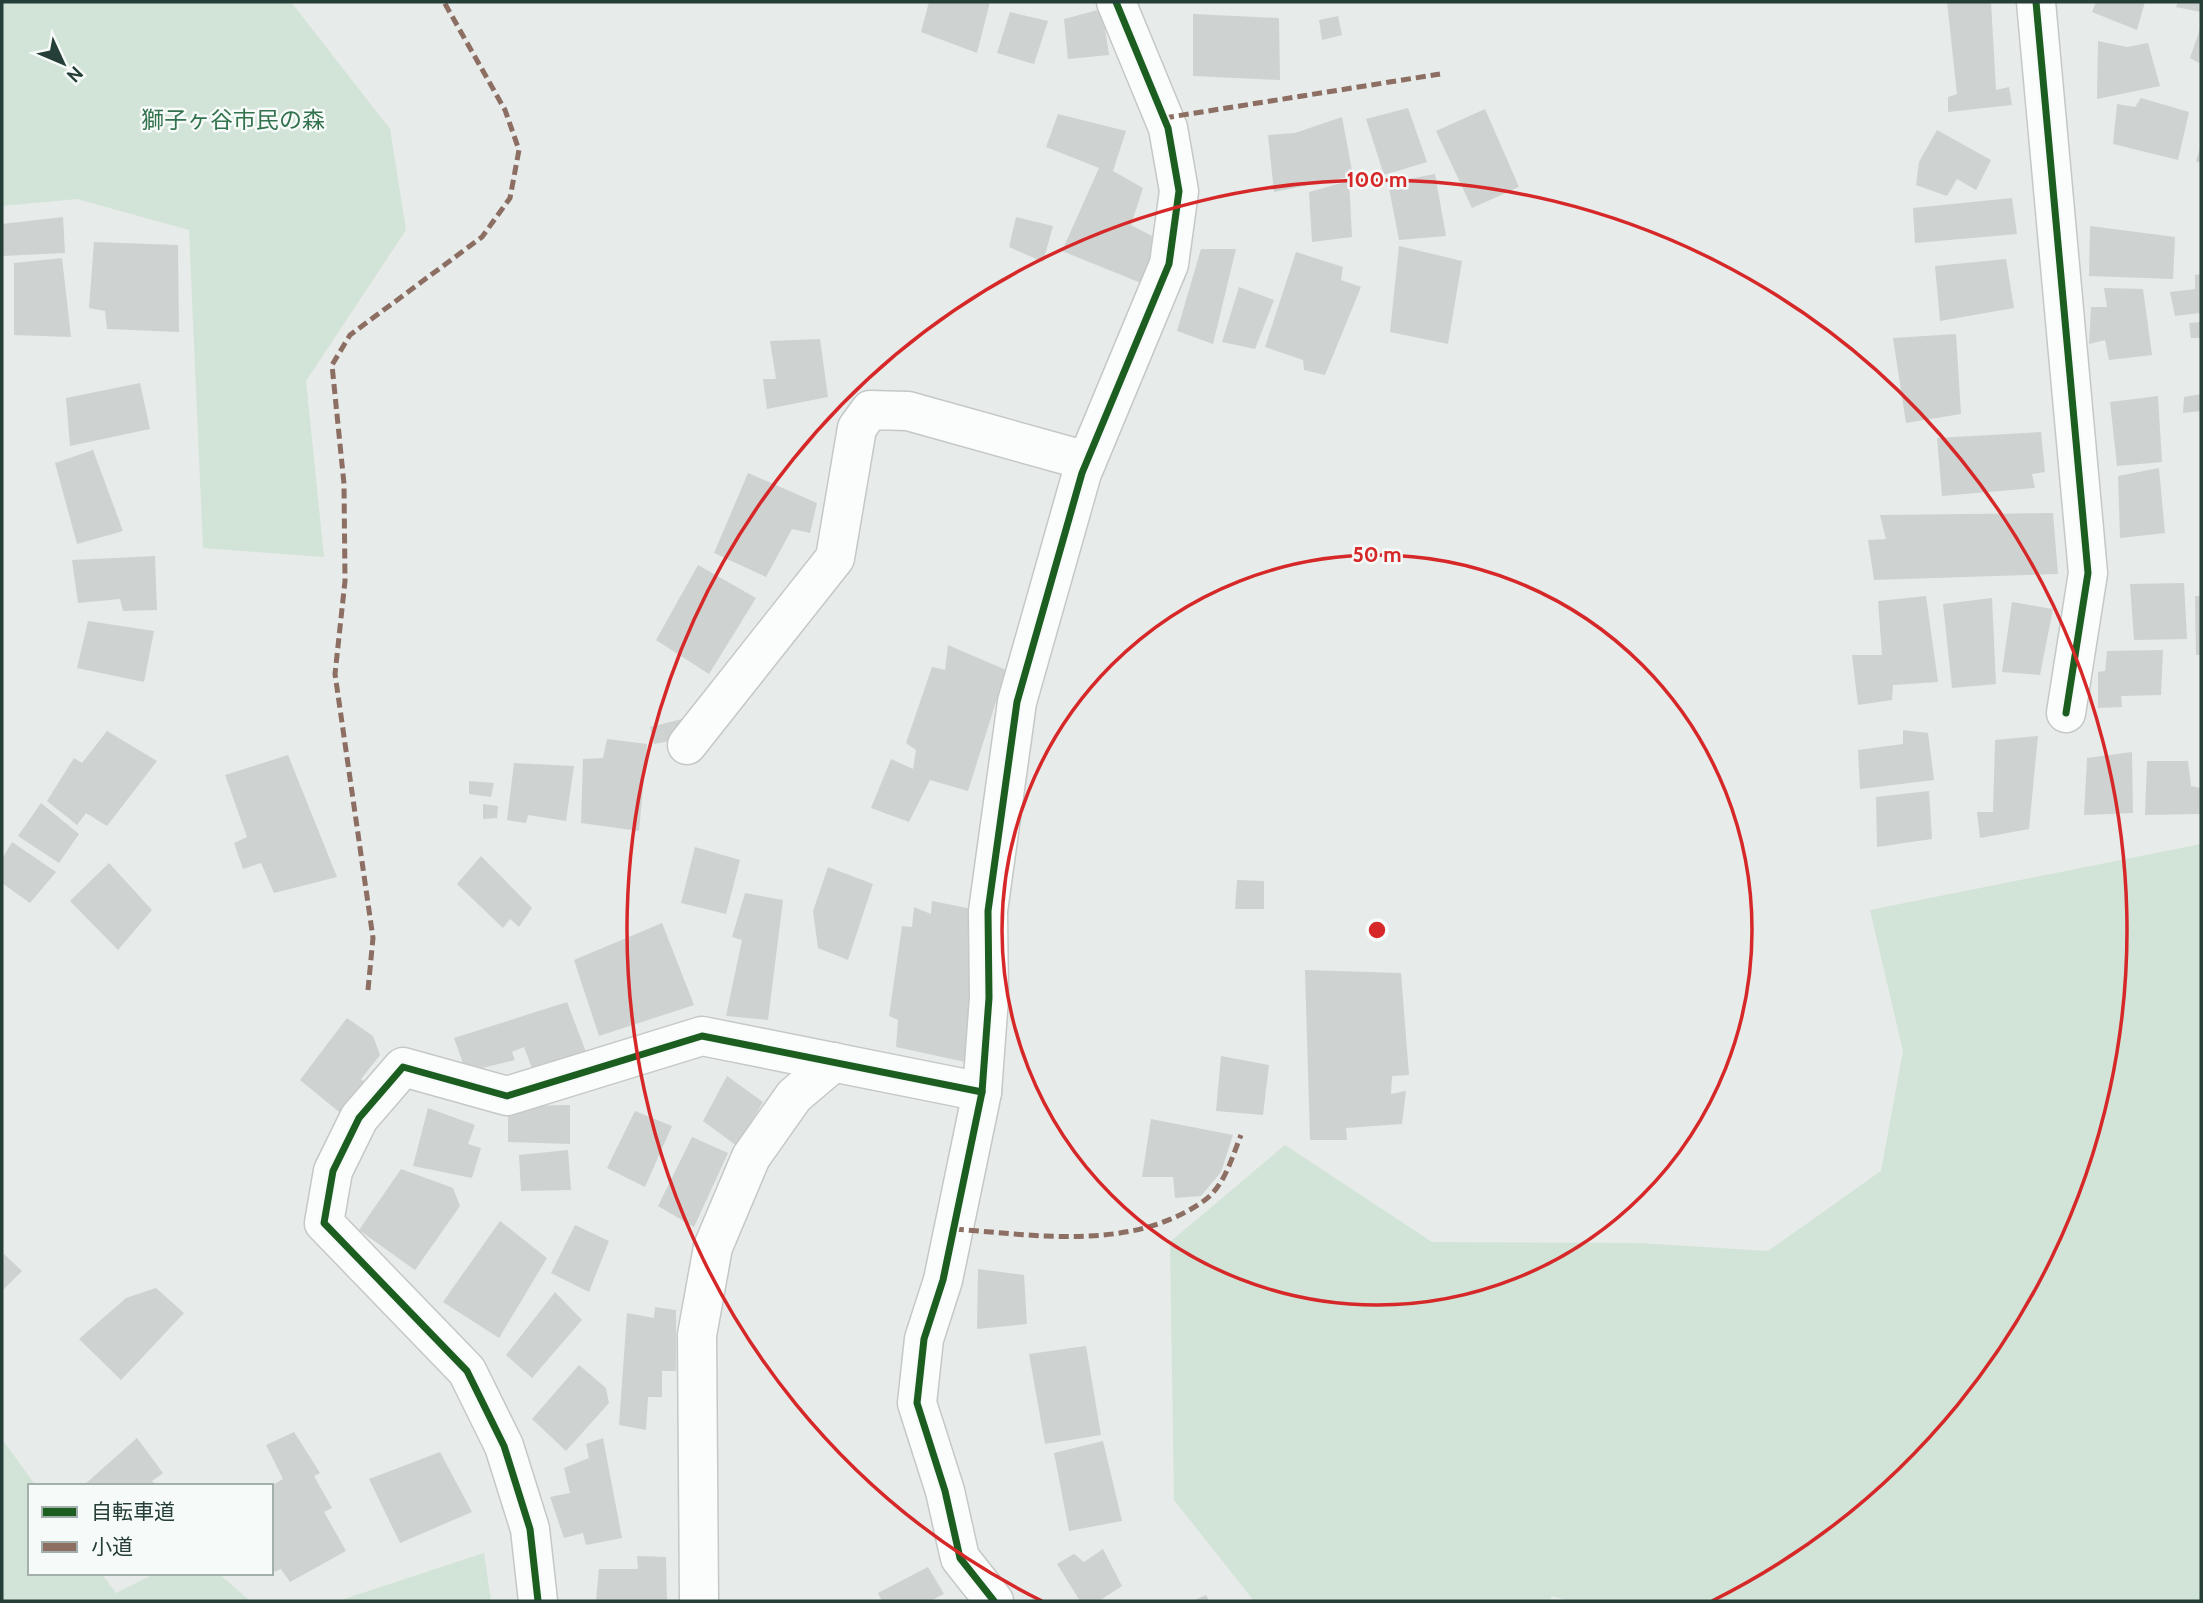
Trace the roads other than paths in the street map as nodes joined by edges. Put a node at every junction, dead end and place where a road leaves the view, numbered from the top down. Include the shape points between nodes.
1 (1116, 2) edge
2 (2036, 2) edge
3 (1087, 461) junction
4 (2066, 713) dead end
5 (687, 745) dead end
6 (834, 1062) junction
7 (982, 1092) junction
8 (538, 1601) edge
9 (699, 1601) edge
10 (994, 1601) edge

1 - 3 street via 1168,128 1179,191 1169,264
2 - 4 street via 2088,573
3 - 5 street via 908,411 870,410 857,428 835,558
3 - 7 street via 1017,702 988,911 989,998
6 - 7 street
6 - 8 street via 702,1036 507,1096 403,1068 359,1118 333,1171 324,1223 467,1371 504,1446 530,1529
6 - 9 street via 794,1096 751,1157 713,1247 697,1335
7 - 10 street via 943,1280 924,1339 917,1403 960,1558

